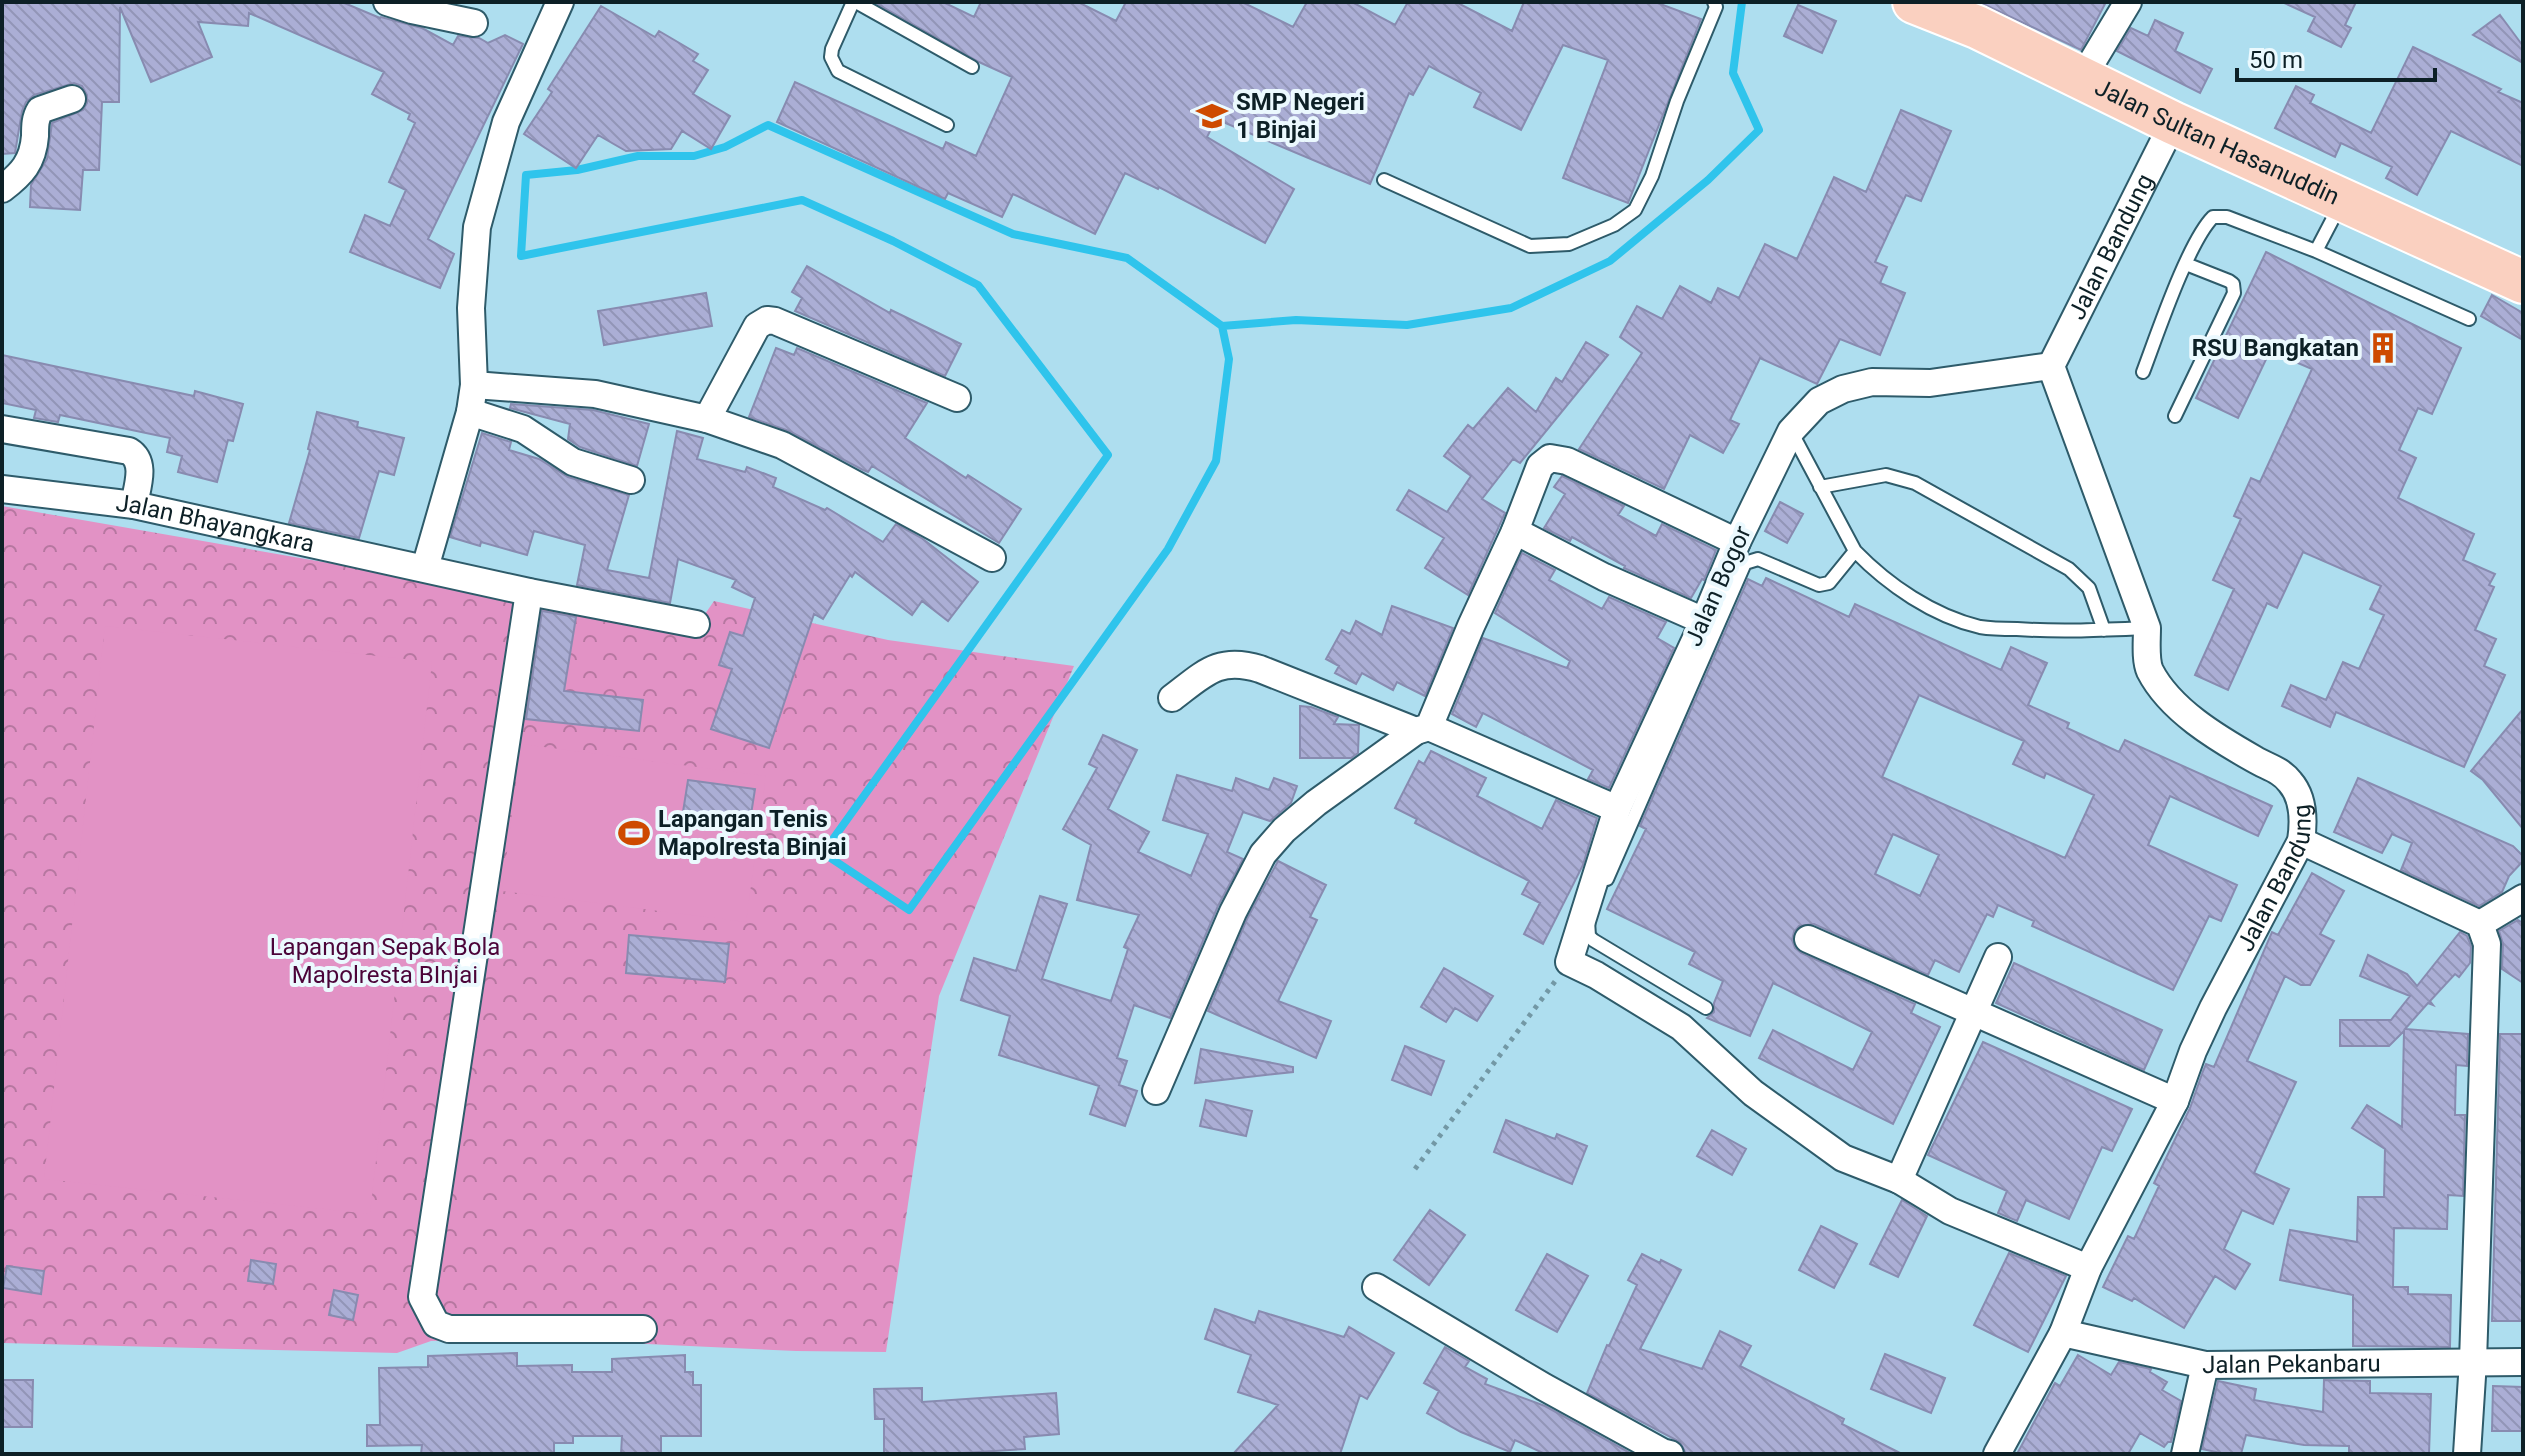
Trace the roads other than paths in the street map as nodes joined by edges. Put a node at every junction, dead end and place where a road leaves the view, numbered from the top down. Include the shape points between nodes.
1 (387, 2) edge
2 (560, 2) edge
3 (854, 2) edge
4 (1714, 2) edge
5 (1914, 2) edge
6 (2128, 2) edge
7 (474, 23) dead end
8 (972, 67) dead end
9 (2083, 77) junction
10 (72, 99) dead end
11 (2173, 123) junction
12 (947, 125) dead end
13 (1384, 180) dead end
14 (2, 189) edge
15 (2343, 199) junction
16 (2316, 251) junction
17 (2186, 264) junction
18 (2523, 282) edge
19 (2469, 319) dead end
20 (2051, 366) junction
21 (2143, 372) dead end
22 (474, 385) junction
23 (957, 398) dead end
24 (470, 412) junction
25 (2175, 416) dead end
26 (707, 419) junction
27 (2, 429) edge
28 (1791, 431) junction
29 (631, 480) dead end
30 (1820, 487) junction
31 (2, 489) edge
32 (134, 505) junction
33 (1515, 531) junction
34 (1737, 542) junction
35 (1855, 551) junction
36 (992, 558) dead end
37 (425, 568) junction
38 (529, 592) junction
39 (1704, 621) junction
40 (696, 624) dead end
41 (2147, 628) junction
42 (2104, 630) junction
43 (1172, 698) dead end
44 (1422, 729) junction
45 (1617, 809) junction
46 (2301, 841) junction
47 (2523, 898) edge
48 (2480, 924) junction
49 (1808, 939) dead end
50 (1998, 957) dead end
51 (1706, 1008) dead end
52 (1973, 1012) junction
53 (1156, 1091) dead end
54 (2175, 1101) junction
55 (1899, 1180) junction
56 (2088, 1268) junction
57 (1376, 1287) dead end
58 (643, 1329) dead end
59 (2063, 1333) junction
60 (2473, 1361) junction
61 (2523, 1362) edge
62 (2205, 1365) junction
63 (1670, 1454) edge
64 (1997, 1454) edge
65 (2185, 1454) edge
66 (2467, 1454) edge

1 - 7 street
2 - 22 street via 506,122 477,227 471,308
3 - 8 lane
3 - 12 lane via 832,49 838,71
4 - 13 lane via 1652,176 1635,210 1614,225 1569,244 1530,246
5 - 9 main road, Jalan Sultan Hasanuddin
6 - 9 street
9 - 11 main road, Jalan Sultan Hasanuddin
10 - 14 street via 40,110 32,159
11 - 15 main road, Jalan Sultan Hasanuddin
11 - 20 street, Jalan Bandung
15 - 16 lane
15 - 18 main road, Jalan Sultan Hasanuddin
16 - 17 lane via 2227,217 2213,217
16 - 19 lane
17 - 21 lane
17 - 25 lane via 2229,281 2234,293
20 - 28 street, Jalan Bogor via 1843,389 1819,401
20 - 41 street, Jalan Bandung
22 - 24 street
22 - 26 street via 595,394
23 - 26 street via 767,320 757,326
24 - 29 street via 523,429 573,462
24 - 37 street
26 - 36 street via 782,445
27 - 32 street via 136,455 140,464
28 - 30 lane
28 - 34 street, Jalan Bogor
30 - 35 lane
30 - 42 lane via 1886,475 1915,483 2069,569 2089,588
31 - 32 street, Jalan Bhayangkara
32 - 37 street, Jalan Bhayangkara
33 - 34 street via 1540,466 1554,458
33 - 39 street
33 - 44 street
34 - 39 street, Jalan Bogor
35 - 42 lane via 1903,591 1943,614 1981,627
35 - 51 lane via 1825,585 1758,559 1745,563 1588,921 1593,940
37 - 38 street, Jalan Bhayangkara
38 - 40 street, Jalan Bhayangkara
38 - 58 street via 422,1297 436,1324 449,1329
39 - 45 street, Jalan Bogor
41 - 42 lane
41 - 46 street, Jalan Bandung via 2148,669 2164,693 2210,732 2281,771 2293,785 2305,819
43 - 44 street via 1209,670 1233,663
44 - 45 street
44 - 53 street via 1316,803 1263,854
45 - 55 street, Jalan Bogor via 1569,962 1681,1027 1753,1093 1818,1142
46 - 48 street
46 - 54 street, Jalan Bandung via 2213,1008
47 - 48 street
48 - 60 street via 2487,944
49 - 52 street
50 - 52 street
52 - 54 street
52 - 55 street
54 - 56 street, Jalan Bandung
55 - 56 street via 1950,1211
56 - 59 street, Jalan Bandung
57 - 63 street
59 - 62 street, Jalan Pekanbaru
59 - 64 street, Jalan Bandung
60 - 61 street, Jalan Pekanbaru
60 - 62 street, Jalan Pekanbaru
60 - 66 street
62 - 65 street

